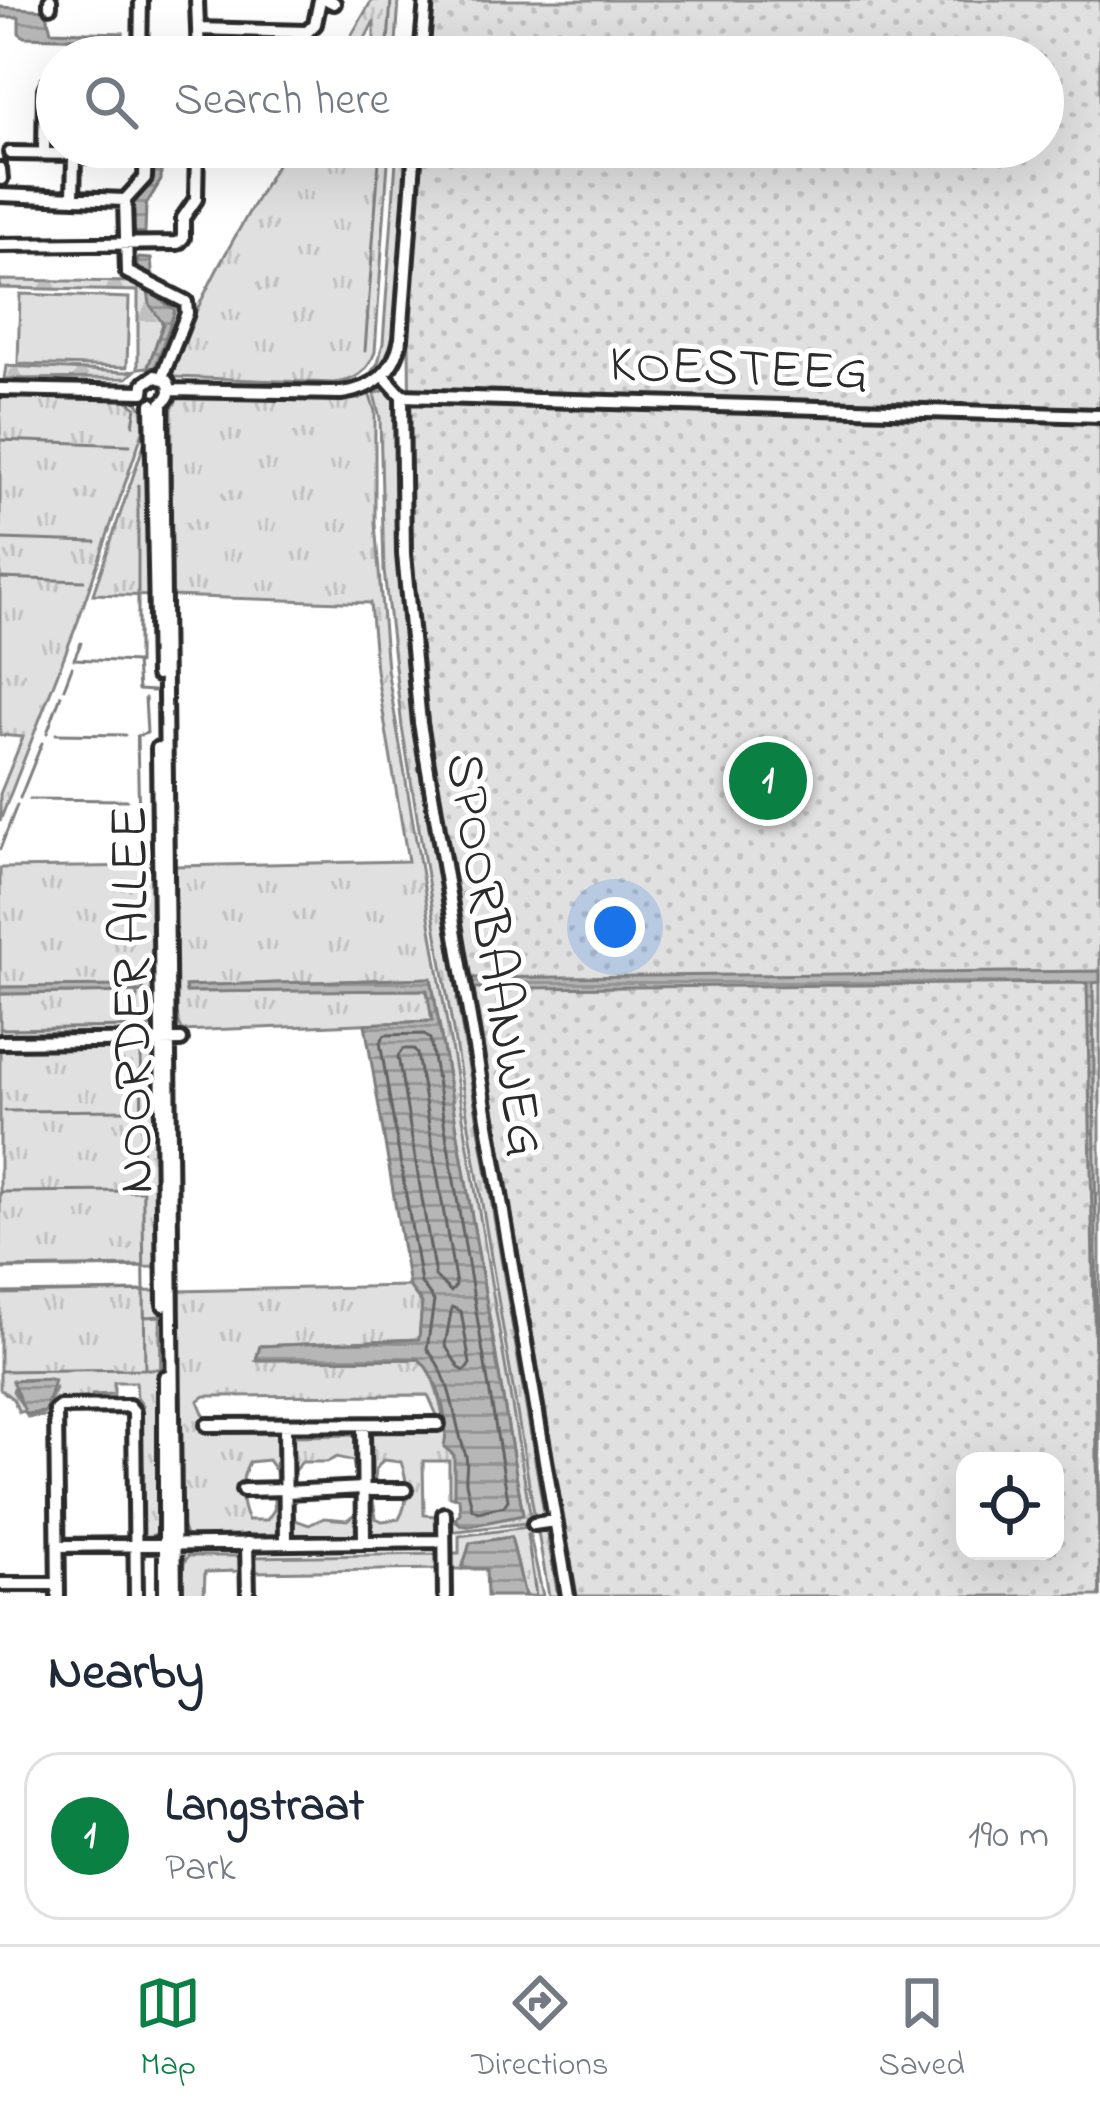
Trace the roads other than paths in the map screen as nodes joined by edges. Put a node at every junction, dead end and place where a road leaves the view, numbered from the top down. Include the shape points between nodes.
1 (141, 0) edge
2 (197, 0) edge
3 (426, 0) edge
4 (328, 1) edge
5 (199, 29) junction
6 (140, 36) edge
7 (199, 36) edge
8 (423, 36) edge
9 (36, 151) edge
10 (10, 153) dead end
11 (75, 168) edge
12 (143, 168) edge
13 (197, 168) edge
14 (413, 168) edge
15 (0, 169) edge
16 (1, 179) edge
17 (0, 195) edge
18 (74, 196) junction
19 (125, 200) junction
20 (127, 243) junction
21 (0, 245) edge
22 (384, 376) junction
23 (162, 377) junction
24 (0, 389) edge
25 (170, 390) junction
26 (142, 392) junction
27 (402, 395) junction
28 (157, 404) junction
29 (1100, 416) edge
30 (170, 1040) junction
31 (0, 1042) edge
32 (438, 1424) dead end
33 (207, 1425) dead end
34 (285, 1425) junction
35 (363, 1425) junction
36 (363, 1489) junction
37 (243, 1490) dead end
38 (286, 1490) junction
39 (405, 1490) dead end
40 (443, 1514) dead end
41 (554, 1521) junction
42 (534, 1524) dead end
43 (444, 1541) junction
44 (364, 1542) junction
45 (248, 1543) junction
46 (286, 1543) junction
47 (169, 1544) junction
48 (135, 1545) junction
49 (58, 1546) junction
50 (0, 1584) edge
51 (58, 1590) edge
52 (136, 1596) edge
53 (165, 1596) edge
54 (175, 1596) edge
55 (248, 1596) edge
56 (445, 1596) edge
57 (568, 1596) edge

1 - 6 street
2 - 5 street
3 - 8 street
4 - 5 street via 307,32
5 - 7 street
9 - 10 street
11 - 18 street
12 - 19 street via 145,178
13 - 20 street via 181,241
14 - 22 street via 401,339
15 - 16 street
17 - 18 street
18 - 19 street
19 - 20 street
20 - 21 street
20 - 23 street via 128,272 188,307
22 - 25 street via 341,393
22 - 27 street
23 - 25 street
23 - 26 street via 147,380
24 - 26 street
25 - 28 street
26 - 28 street
27 - 29 street, KOESTEEG
27 - 41 street, SPOORBAANWEG via 404,554 420,723
28 - 30 street, NOORDER ALLEE
30 - 31 street
30 - 47 street, NOORDER ALLEE
32 - 35 street
33 - 34 street
34 - 35 street
34 - 38 street
35 - 36 street
36 - 38 street
36 - 39 street
36 - 44 street
37 - 38 street
38 - 46 street
40 - 43 street
41 - 42 street
41 - 57 street, SPOORBAANWEG
43 - 44 street
43 - 56 street
44 - 46 street
45 - 46 street
45 - 47 street
45 - 55 street
47 - 48 street
47 - 53 street, NOORDER ALLEE
47 - 54 street, NOORDER ALLEE
48 - 49 street
48 - 49 street via 133,1407 58,1408
48 - 52 street
49 - 51 street
50 - 51 street

